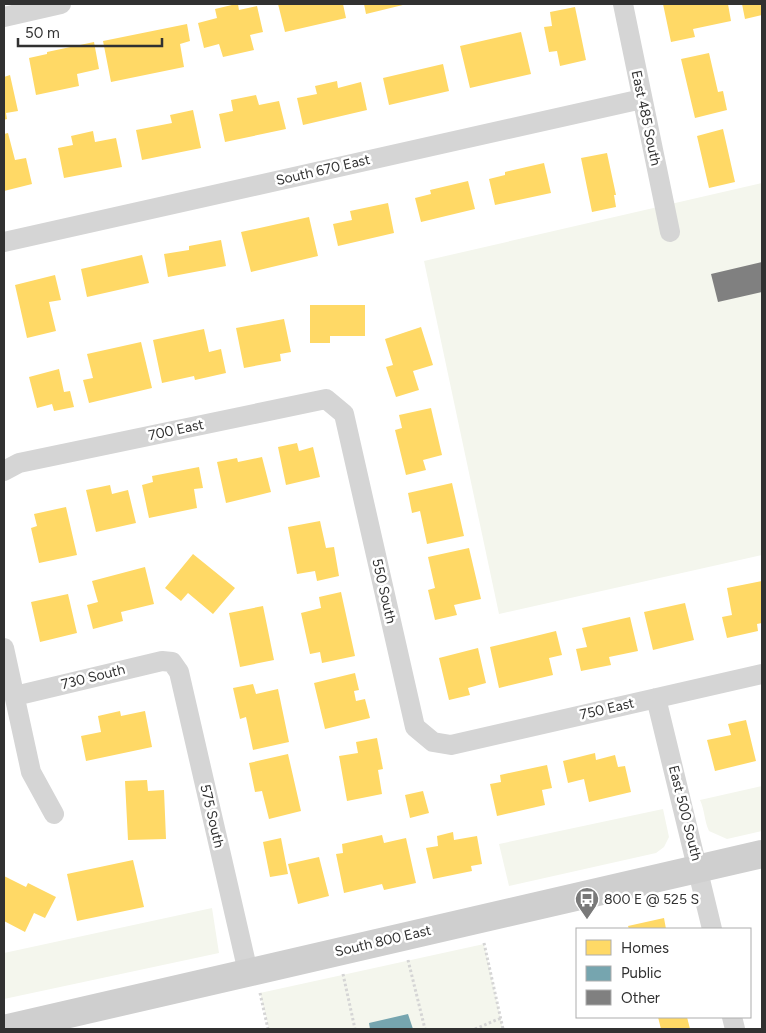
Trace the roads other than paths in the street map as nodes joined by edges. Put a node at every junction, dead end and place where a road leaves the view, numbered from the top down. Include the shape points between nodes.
1 (61, 4) edge
2 (624, 4) edge
3 (4, 17) edge
4 (642, 99) junction
5 (670, 232) dead end
6 (4, 242) edge
7 (344, 414) joint
8 (4, 471) edge
9 (4, 648) edge
10 (172, 662) joint
11 (762, 674) edge
12 (15, 696) junction
13 (656, 698) junction
14 (451, 745) joint
15 (54, 814) dead end
16 (762, 854) edge
17 (698, 868) junction
18 (712, 928) edge
19 (254, 982) junction
20 (11, 1028) edge

1 - 3 street
2 - 4 street, East 485 South
4 - 5 street, East 485 South
4 - 6 street, South 670 East
7 - 8 street, 700 East via 326,399 19,463
7 - 14 street, 550 South via 415,727 433,742
9 - 12 street
10 - 12 street, 730 South via 162,661
10 - 19 street, 575 South via 179,672
11 - 13 street, 750 East
12 - 15 street via 31,772
13 - 14 street, 750 East
13 - 17 street, East 500 South
16 - 17 main road, South 800 East
17 - 18 street, East 500 South
17 - 19 main road, South 800 East
19 - 20 main road, South 800 East

